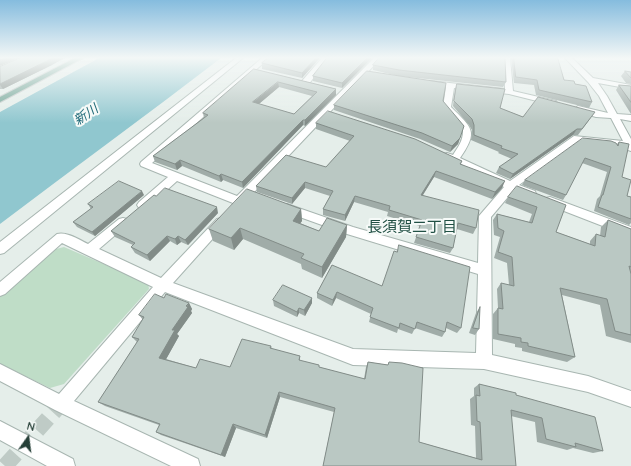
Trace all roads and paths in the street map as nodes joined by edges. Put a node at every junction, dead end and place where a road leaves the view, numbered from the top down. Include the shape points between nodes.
1 (39, 80) edge
2 (213, 80) edge
3 (246, 80) edge
4 (307, 80) edge
5 (360, 80) edge
6 (509, 80) edge
7 (590, 80) joint
8 (420, 82) edge
9 (304, 83) edge
10 (450, 85) junction
11 (631, 87) edge
12 (332, 90) edge
13 (510, 92) junction
14 (345, 93) junction
15 (0, 100) edge
16 (614, 116) junction
17 (631, 118) edge
18 (630, 146) edge
19 (436, 151) edge
20 (455, 159) junction
21 (176, 176) junction
22 (511, 186) junction
23 (243, 197) junction
24 (261, 199) edge
25 (276, 204) edge
26 (631, 232) edge
27 (0, 249) edge
28 (89, 251) junction
29 (484, 270) junction
30 (163, 285) junction
31 (0, 290) edge
32 (484, 361) junction
33 (0, 372) edge
34 (631, 399) edge
35 (61, 404) junction
36 (0, 430) edge
37 (66, 466) edge
38 (191, 466) edge

1 - 15 main road
2 - 27 street
3 - 21 street via 145,164
4 - 9 street
5 - 14 street
6 - 13 street
7 - 11 street
7 - 16 street
8 - 10 street
10 - 13 street
10 - 20 street via 447,107 469,135
12 - 14 street
13 - 16 street
14 - 23 street via 330,114
16 - 17 street
16 - 18 street
18 - 22 street via 577,138
19 - 20 street
20 - 22 street
21 - 23 street
21 - 28 street
22 - 26 street
22 - 29 street via 485,216
23 - 24 street
23 - 30 street
25 - 29 street via 351,231
28 - 30 street
28 - 31 street via 61,237
29 - 32 street
30 - 32 street via 353,357
30 - 35 street
32 - 34 street via 588,384
33 - 35 street
35 - 38 street
36 - 37 street

